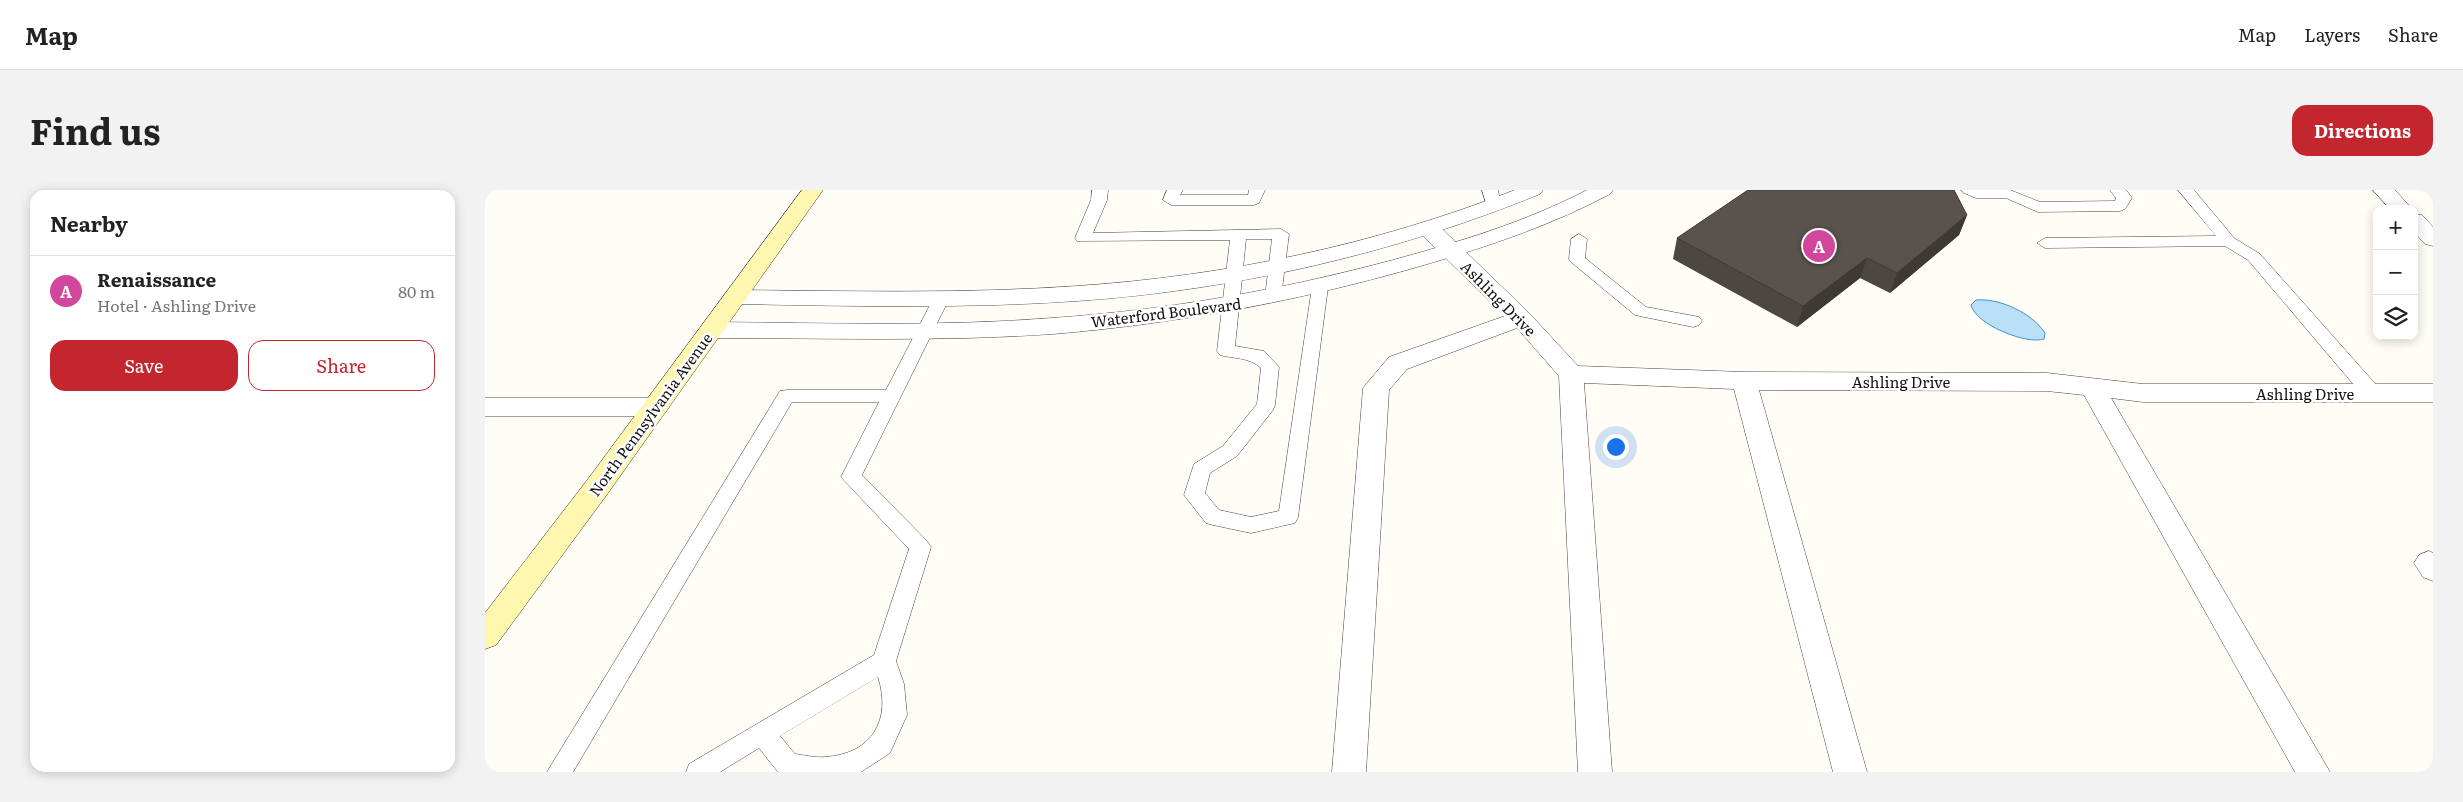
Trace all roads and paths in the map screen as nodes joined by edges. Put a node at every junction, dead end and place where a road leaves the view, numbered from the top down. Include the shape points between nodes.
1 (813, 190) edge
2 (1100, 190) edge
3 (1175, 190) edge
4 (1257, 190) edge
5 (1533, 190) edge
6 (1603, 190) edge
7 (1969, 190) edge
8 (2042, 190) edge
9 (2118, 190) edge
10 (2186, 190) edge
11 (2383, 190) edge
12 (1491, 198) edge
13 (2399, 205) edge
14 (2053, 207) junction
15 (2418, 224) edge
16 (1429, 229) junction
17 (1238, 235) junction
18 (1579, 239) dead end
19 (2433, 239) edge
20 (2227, 241) junction
21 (2045, 243) dead end
22 (1450, 251) junction
23 (1277, 265) junction
24 (1234, 273) junction
25 (1320, 287) junction
26 (735, 297) junction
27 (942, 297) junction
28 (1273, 297) junction
29 (1231, 305) junction
30 (1521, 318) junction
31 (1693, 321) dead end
32 (711, 330) junction
33 (926, 330) junction
34 (1571, 374) junction
35 (1744, 381) junction
36 (2092, 387) junction
37 (2372, 393) junction
38 (2433, 393) edge
39 (892, 396) junction
40 (485, 407) edge
41 (656, 407) junction
42 (485, 636) edge
43 (884, 660) junction
44 (762, 733) junction
45 (559, 772) edge
46 (697, 772) edge
47 (1349, 772) edge
48 (1595, 772) edge
49 (1850, 772) edge
50 (2313, 772) edge

1 - 26 main road, North Pennsylvania Avenue
2 - 17 lane via 1083,238
3 - 4 lane via 1171,200 1254,200
5 - 12 street, Waterford Boulevard
6 - 22 street, Waterford Boulevard via 1550,215
7 - 14 lane via 2008,194 2038,207
8 - 14 lane
9 - 14 lane via 2124,198 2120,206
10 - 20 lane
11 - 13 street
12 - 16 street, Waterford Boulevard
15 - 19 street
16 - 22 street, Ashling Drive
16 - 23 street, Waterford Boulevard via 1328,256
17 - 23 lane via 1281,234
17 - 24 lane
18 - 31 lane via 1577,259 1641,310
20 - 21 lane
20 - 37 lane via 2254,257
22 - 25 street, Waterford Boulevard
22 - 30 street, Ashling Drive
23 - 24 street, Waterford Boulevard
23 - 28 lane
24 - 27 street, Waterford Boulevard via 1097,292
24 - 29 lane
25 - 28 street, Waterford Boulevard
25 - 29 lane via 1288,517 1251,525 1213,517 1194,495 1201,469 1229,451 1266,405 1270,367 1258,355 1226,351
26 - 27 street, Waterford Boulevard
26 - 32 main road, North Pennsylvania Avenue
27 - 33 lane
28 - 29 street, Waterford Boulevard
29 - 33 street, Waterford Boulevard via 1179,313 1001,329
30 - 34 street, Ashling Drive
30 - 47 street via 1398,363 1376,388
32 - 33 street, Waterford Boulevard
32 - 41 main road, North Pennsylvania Avenue
33 - 39 lane
34 - 35 street, Ashling Drive
34 - 48 street
35 - 36 street, Ashling Drive via 2047,382
35 - 49 street
36 - 37 street, Ashling Drive via 2143,393
36 - 50 street
37 - 38 street, Ashling Drive
39 - 43 lane via 851,477 920,547
39 - 45 lane via 787,396
40 - 41 street
41 - 42 main road, North Pennsylvania Avenue
43 - 44 lane
43 - 44 lane via 892,684 895,715 881,745 857,762 825,769 788,765
44 - 46 lane

